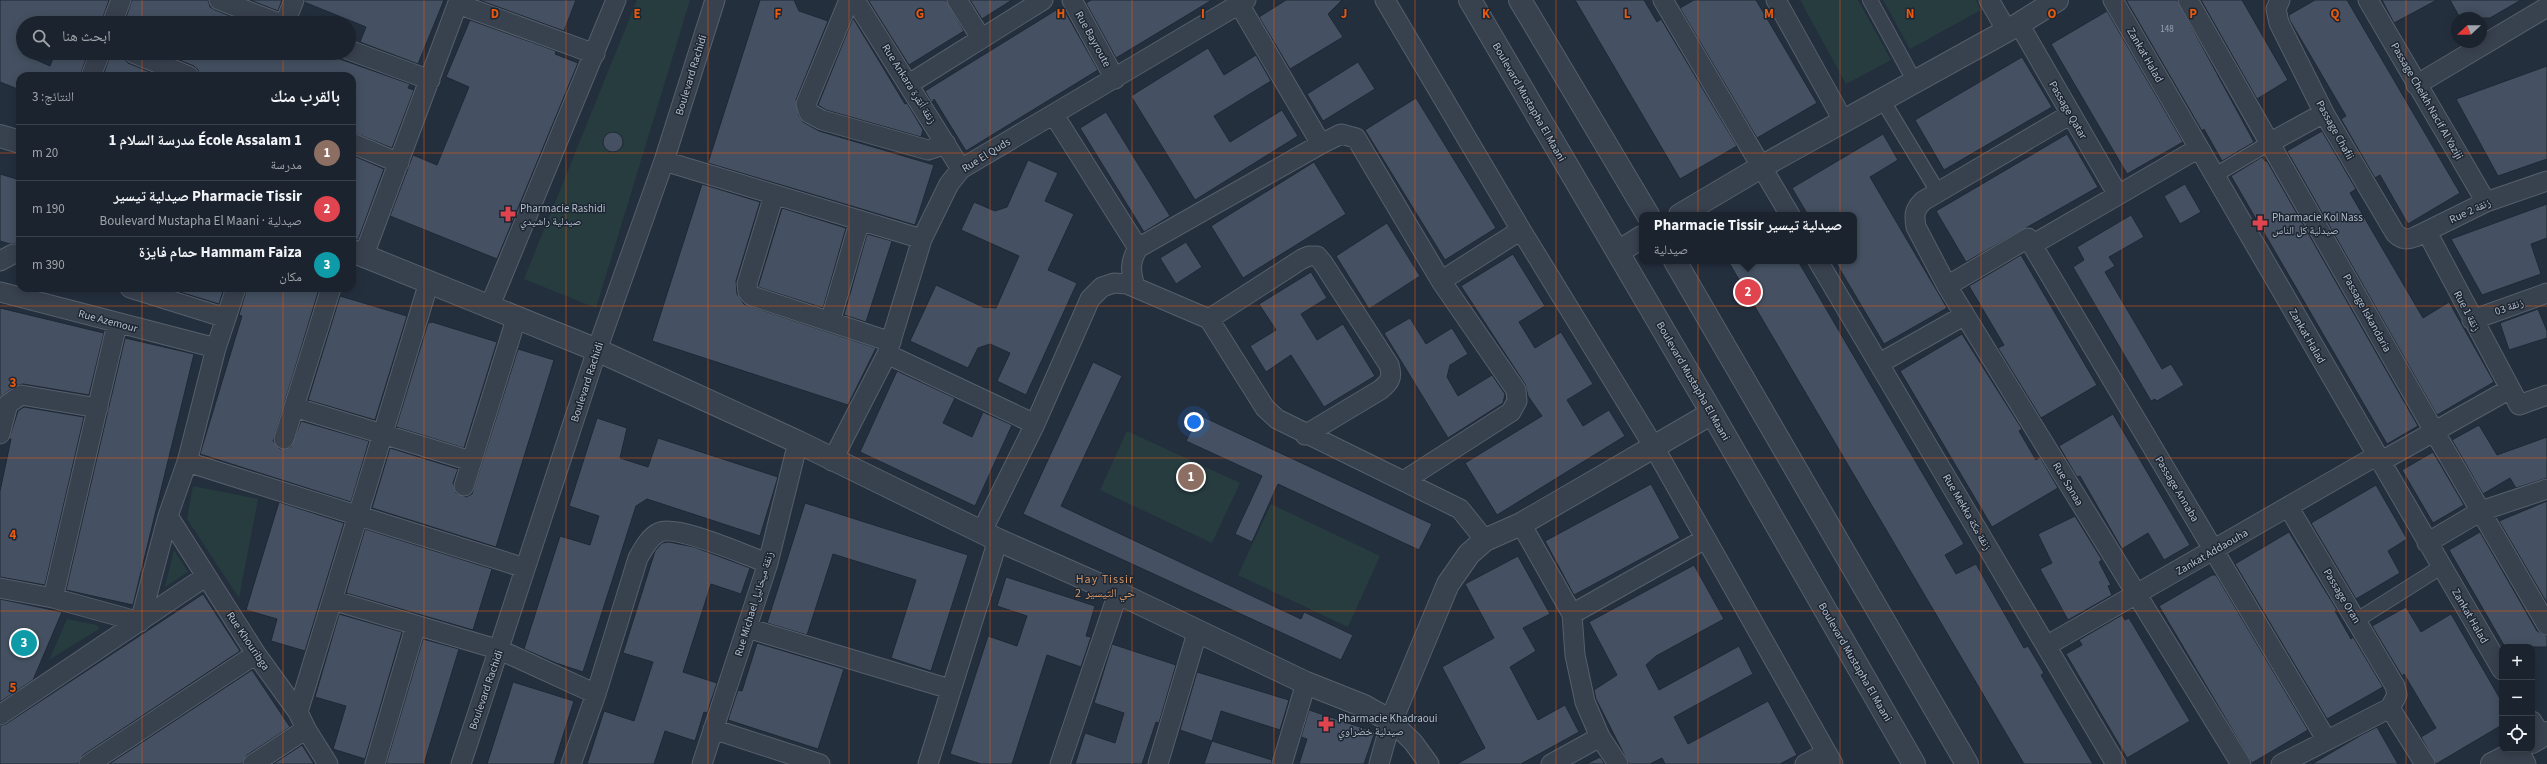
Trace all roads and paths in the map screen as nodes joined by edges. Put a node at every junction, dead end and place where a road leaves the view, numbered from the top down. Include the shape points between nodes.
1 (121, 0) edge
2 (220, 0) edge
3 (294, 0) edge
4 (616, 0) edge
5 (715, 0) edge
6 (849, 0) edge
7 (855, 0) edge
8 (957, 0) edge
9 (1043, 0) edge
10 (1072, 0) edge
11 (1385, 0) edge
12 (1470, 0) edge
13 (1663, 0) edge
14 (1776, 0) edge
15 (1870, 0) edge
16 (1989, 0) edge
17 (2057, 0) edge
18 (2113, 0) edge
19 (2188, 0) edge
20 (2280, 0) edge
21 (2368, 0) edge
22 (1522, 1) edge
23 (459, 2) edge
24 (1242, 2) edge
25 (2547, 7) edge
26 (115, 16) edge
27 (261, 16) edge
28 (288, 16) edge
29 (2013, 27) junction
30 (980, 38) junction
31 (356, 53) edge
32 (595, 54) junction
33 (97, 60) edge
34 (150, 60) edge
35 (92, 72) edge
36 (179, 72) edge
37 (1116, 79) junction
38 (430, 80) junction
39 (1915, 82) junction
40 (909, 84) junction
41 (2416, 85) junction
42 (1883, 101) junction
43 (2324, 113) junction
44 (1054, 114) junction
45 (2071, 114) junction
46 (1844, 122) junction
47 (0, 136) edge
48 (16, 141) edge
49 (2271, 142) junction
50 (946, 144) junction
51 (1321, 144) junction
52 (356, 145) edge
53 (2199, 148) junction
54 (664, 161) junction
55 (399, 163) junction
56 (1760, 167) junction
57 (961, 169) junction
58 (2215, 175) junction
59 (2547, 181) edge
60 (774, 194) junction
61 (2118, 195) junction
62 (1930, 196) junction
63 (2486, 202) junction
64 (1646, 212) edge
65 (1685, 212) edge
66 (1788, 212) edge
67 (860, 220) junction
68 (1521, 230) junction
69 (2427, 232) junction
70 (2395, 233) joint
71 (922, 239) junction
72 (1639, 239) edge
73 (2030, 241) junction
74 (1138, 248) junction
75 (1618, 252) junction
76 (358, 253) edge
77 (16, 254) edge
78 (0, 261) edge
79 (1677, 264) edge
80 (1820, 264) edge
81 (1441, 281) junction
82 (429, 282) junction
83 (1136, 286) junction
84 (1947, 286) junction
85 (0, 292) edge
86 (143, 292) edge
87 (235, 292) edge
88 (330, 292) edge
89 (2547, 293) edge
90 (489, 308) junction
91 (1965, 315) junction
92 (226, 318) junction
93 (516, 318) junction
94 (1209, 318) junction
95 (2472, 320) junction
96 (830, 322) junction
97 (118, 324) junction
98 (216, 348) junction
99 (889, 348) junction
100 (597, 350) junction
101 (1880, 363) junction
102 (2510, 388) junction
103 (2547, 395) edge
104 (294, 407) junction
105 (98, 408) junction
106 (1712, 413) junction
107 (1035, 424) junction
108 (2434, 432) junction
109 (382, 433) junction
110 (0, 434) edge
111 (1305, 435) junction
112 (284, 439) dead end
113 (798, 442) junction
114 (1654, 447) junction
115 (2378, 459) junction
116 (471, 461) junction
117 (832, 461) junction
118 (187, 462) junction
119 (1404, 480) junction
120 (464, 486) dead end
121 (2547, 489) edge
122 (2289, 508) junction
123 (2481, 511) junction
124 (168, 516) junction
125 (356, 517) junction
126 (1520, 524) junction
127 (990, 535) junction
128 (1705, 539) junction
129 (1485, 540) junction
130 (2428, 543) junction
131 (2214, 551) junction
132 (768, 563) junction
133 (525, 568) junction
134 (2441, 568) junction
135 (205, 578) junction
136 (0, 588) edge
137 (1118, 593) junction
138 (2136, 595) junction
139 (53, 598) junction
140 (332, 600) junction
141 (1572, 614) junction
142 (2357, 620) junction
143 (140, 622) junction
144 (413, 624) junction
145 (2547, 625) edge
146 (747, 628) junction
147 (1197, 633) junction
148 (2046, 646) junction
149 (500, 650) junction
150 (256, 654) junction
151 (2499, 665) edge
152 (1306, 683) junction
153 (950, 689) junction
154 (596, 694) junction
155 (2390, 708) junction
156 (298, 712) junction
157 (0, 715) edge
158 (1391, 721) junction
159 (306, 729) junction
160 (713, 730) junction
161 (1600, 737) junction
162 (2326, 739) junction
163 (2513, 752) edge
164 (1829, 759) edge
165 (89, 764) edge
166 (253, 764) edge
167 (328, 764) edge
168 (375, 764) edge
169 (461, 764) edge
170 (570, 764) edge
171 (702, 764) edge
172 (820, 764) edge
173 (928, 764) edge
174 (1060, 764) edge
175 (1158, 764) edge
176 (1282, 764) edge
177 (1379, 764) edge
178 (1429, 764) edge
179 (1551, 764) edge
180 (1618, 764) edge
181 (1805, 764) edge
182 (1914, 764) edge
183 (1967, 764) edge
184 (2116, 764) edge
185 (2241, 764) edge
186 (2281, 764) edge
187 (2425, 764) edge
188 (2492, 764) edge

1 - 26 street
2 - 27 street
3 - 28 street
4 - 32 street
5 - 54 street, Boulevard Rachidi
6 - 50 street via 806,104 810,113 822,120 928,150
7 - 40 street, Rue Ankara زنقة أنقرة
8 - 30 street
9 - 30 street
10 - 37 street, Rue Bayroute
11 - 68 street
12 - 75 street, Boulevard Mustapha El Maani
13 - 56 street
14 - 46 street
15 - 39 street
16 - 29 street, Passage Qatar
17 - 29 street
18 - 53 street, Zankat Halad
19 - 49 street, Passage Iskandaria
20 - 43 street, Passage Chafii via 2276,9 2280,23
21 - 41 street, Passage Cheikh Nacif Al Yaziji
22 - 64 street
23 - 32 street
23 - 38 street
24 - 37 street, Rue El Quds
24 - 51 street
25 - 41 street
29 - 39 street
29 - 45 street, Passage Qatar
30 - 40 street
31 - 38 street
32 - 90 street
33 - 35 street
34 - 36 street
37 - 44 street, Rue El Quds
38 - 55 street
39 - 42 street
40 - 50 street, Rue Ankara زنقة أنقرة
41 - 63 street, Passage Cheikh Nacif Al Yaziji
42 - 46 street
42 - 62 street
43 - 49 street
43 - 70 street, Passage Chafii
44 - 57 street, Rue El Quds
44 - 74 street
45 - 61 street, Passage Qatar
45 - 62 street
46 - 56 street
47 - 48 street
49 - 58 street
49 - 108 street, Passage Iskandaria
50 - 57 street, Rue Ankara زنقة أنقرة
51 - 74 street
51 - 81 street via 1341,134 1356,138
52 - 55 street
53 - 58 street, Zankat Halad
53 - 61 street
54 - 60 street
54 - 100 street, Boulevard Rachidi
55 - 76 street
56 - 65 street
56 - 66 street
57 - 71 street, Rue El Quds via 949,184
58 - 115 street, Zankat Halad
59 - 63 street, Rue 2 زنقة
60 - 67 street
60 - 96 street via 746,284 748,292 752,296
61 - 73 street
62 - 84 street, Rue Sanaa via 1916,208 1916,227
63 - 69 street, Rue 2 زنقة
67 - 71 street
67 - 96 street
68 - 81 street
68 - 114 street
69 - 70 street, Rue 2 زنقة via 2408,240 2400,238
69 - 95 street, Rue 1 زنقة
71 - 99 street, Rue El Quds
72 - 75 street
73 - 84 street
73 - 131 street, Passage Annaba
74 - 83 street via 1132,258 1131,274
75 - 106 street, Boulevard Mustapha El Maani
76 - 82 street
77 - 78 street
79 - 183 street
80 - 101 street, Rue Mekka زنقة مكة
81 - 119 street via 1516,390 1517,401 1511,412 1504,417
82 - 90 street
82 - 109 street
83 - 94 street
83 - 107 street via 1114,283 1102,287 1090,299
84 - 91 street, Rue Sanaa
85 - 97 street, Rue Azemour
86 - 92 street
87 - 92 street
88 - 104 street
89 - 95 street, زنقة 03
90 - 93 street
91 - 101 street
91 - 138 street, Rue Sanaa
92 - 98 street
93 - 100 street
93 - 116 street
94 - 111 street via 1265,408 1277,419
94 - 111 street via 1302,259 1317,256 1323,263 1389,365 1392,374 1388,383 1380,390
95 - 102 street, Rue 1 زنقة
96 - 99 street
97 - 98 street, Rue Azemour
97 - 105 street
98 - 118 street
99 - 107 street
99 - 117 street, Rue El Quds
100 - 113 street
100 - 133 street, Boulevard Rachidi
101 - 148 street, Rue Mekka زنقة مكة
102 - 103 street, Rue 1 زنقة via 2519,405
102 - 108 street, Zankat Addaouha
104 - 109 street
104 - 112 street
105 - 110 street via 21,395 8,404
105 - 139 street
106 - 114 street
106 - 182 street, Boulevard Mustapha El Maani
107 - 127 street
108 - 115 street, Zankat Addaouha
108 - 123 street, Passage Iskandaria
109 - 116 street
109 - 125 street
111 - 119 street
113 - 117 street
113 - 132 street, Rue Michael زنقة ميخائيل
114 - 126 street
114 - 128 street
115 - 122 street, Zankat Addaouha
115 - 130 street, Zankat Halad
116 - 120 street
117 - 127 street
118 - 124 street
118 - 125 street
119 - 129 street via 1460,509
121 - 123 street
122 - 131 street, Zankat Addaouha
122 - 142 street, Passage Oran
123 - 130 street
123 - 145 street, Passage Iskandaria
124 - 135 street, Rue Khouribga
124 - 143 street
125 - 133 street
125 - 140 street
126 - 129 street
126 - 141 street
127 - 137 street
127 - 153 street
128 - 141 street
128 - 164 street
129 - 158 street via 1469,554 1448,584
130 - 134 street, Zankat Halad
131 - 138 street, Zankat Addaouha
131 - 162 street, Passage Annaba
132 - 146 street, Rue Michael زنقة ميخائيل
132 - 154 street via 680,531 659,533 645,546 638,558
133 - 149 street, Boulevard Rachidi
134 - 142 street
134 - 151 street, Zankat Halad
135 - 143 street
135 - 150 street, Rue Khouribga
136 - 139 street
137 - 147 street
137 - 174 street
138 - 148 street, Zankat Addaouha
138 - 185 street, Rue Sanaa
139 - 143 street
140 - 144 street
140 - 156 street
141 - 161 street via 1575,655 1585,702
142 - 155 street, Passage Oran via 2395,686 2397,696
143 - 157 street
144 - 149 street
144 - 168 street via 413,635
146 - 153 street
146 - 160 street, Rue Michael زنقة ميخائيل
147 - 152 street
147 - 175 street
148 - 184 street, Rue Mekka زنقة مكة
149 - 154 street
149 - 169 street, Boulevard Rachidi
150 - 156 street, Rue Khouribga
150 - 165 street
152 - 158 street via 1364,706
152 - 176 street
153 - 173 street
154 - 170 street
155 - 162 street
155 - 187 street
156 - 159 street, Rue Khouribga
158 - 177 street
158 - 178 street via 1413,742
159 - 166 street
159 - 167 street, Rue Khouribga
160 - 171 street, Rue Michael زنقة ميخائيل
160 - 172 street
161 - 179 street
161 - 180 street
162 - 186 street
163 - 188 street
164 - 181 street

